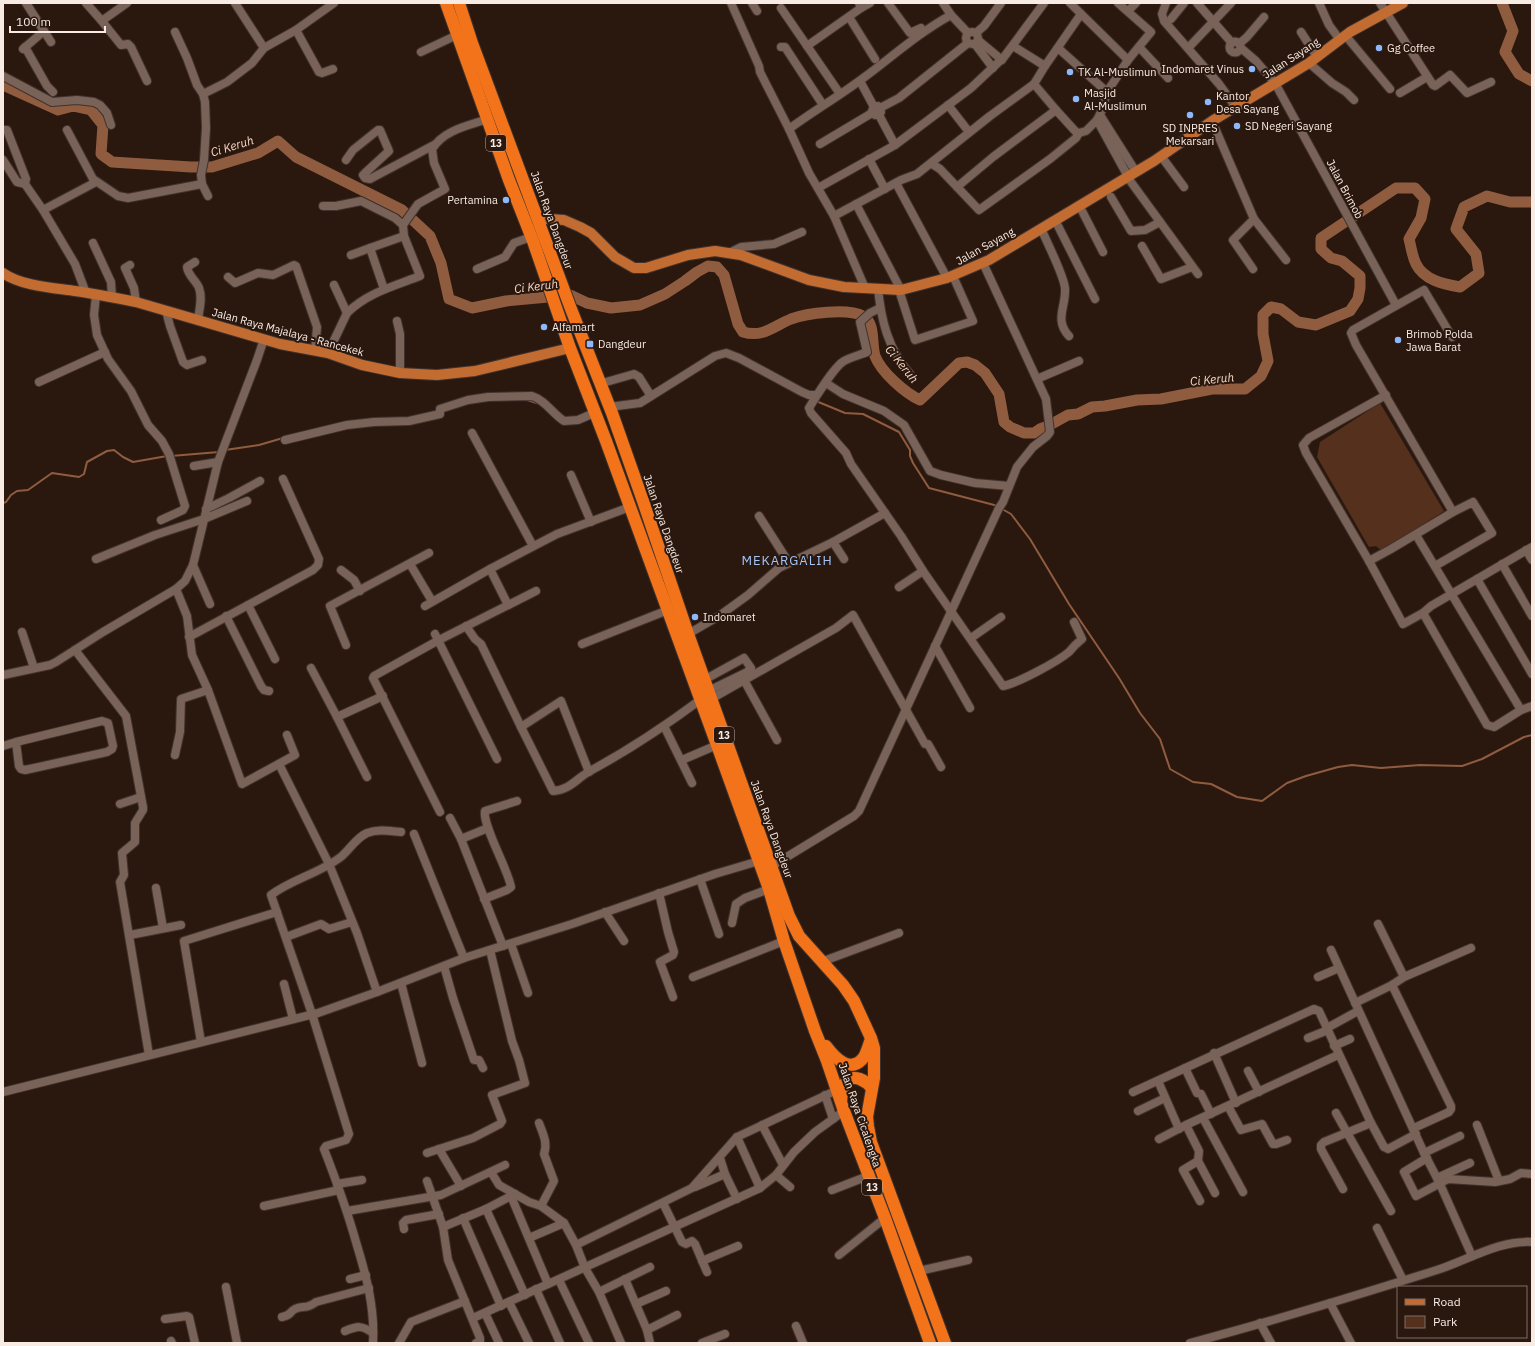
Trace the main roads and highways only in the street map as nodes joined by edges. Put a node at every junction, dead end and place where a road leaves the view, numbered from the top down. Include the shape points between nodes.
1 (446, 3) edge
2 (459, 3) edge
3 (1394, 7) edge
4 (538, 219) junction
5 (3, 273) edge
6 (570, 348) junction
7 (706, 692) junction
8 (815, 1031) junction
9 (871, 1038) junction
10 (872, 1088) junction
11 (842, 1106) junction
12 (930, 1343) edge
13 (945, 1343) edge

1 - 6 highway, Jalan Raya Dangdeur / 13
2 - 4 highway, Jalan Raya Dangdeur / 13
3 - 4 main road, Jalan Sayang via 1343,37 1313,60 1272,82 1161,156 984,263 950,277 900,290 844,287 810,280 741,254 715,251 688,255 646,268 634,268 615,257 580,227 564,220
4 - 7 highway, Jalan Raya Dangdeur / 13 via 643,500
5 - 6 main road, Jalan Raya Majalaya - Rancekek via 27,283 136,302 264,339 328,353 400,374 437,375 475,371
6 - 7 highway, Jalan Raya Dangdeur / 13 via 668,610
7 - 8 highway, Jalan Raya Dangdeur / 13 via 717,745 769,889
7 - 9 highway, Jalan Raya Dangdeur / 13 via 798,936 843,985 854,1001
8 - 9 highway via 833,1056 849,1065 865,1056
8 - 11 highway, Jalan Raya Cicalengka / 13
9 - 10 highway, Jalan Raya Cicalengka / 13 via 874,1059
10 - 11 highway via 860,1079 847,1081 844,1085
10 - 13 highway, Jalan Raya Cicalengka / 13 via 867,1117 871,1142
11 - 12 highway, Jalan Raya Cicalengka / 13

